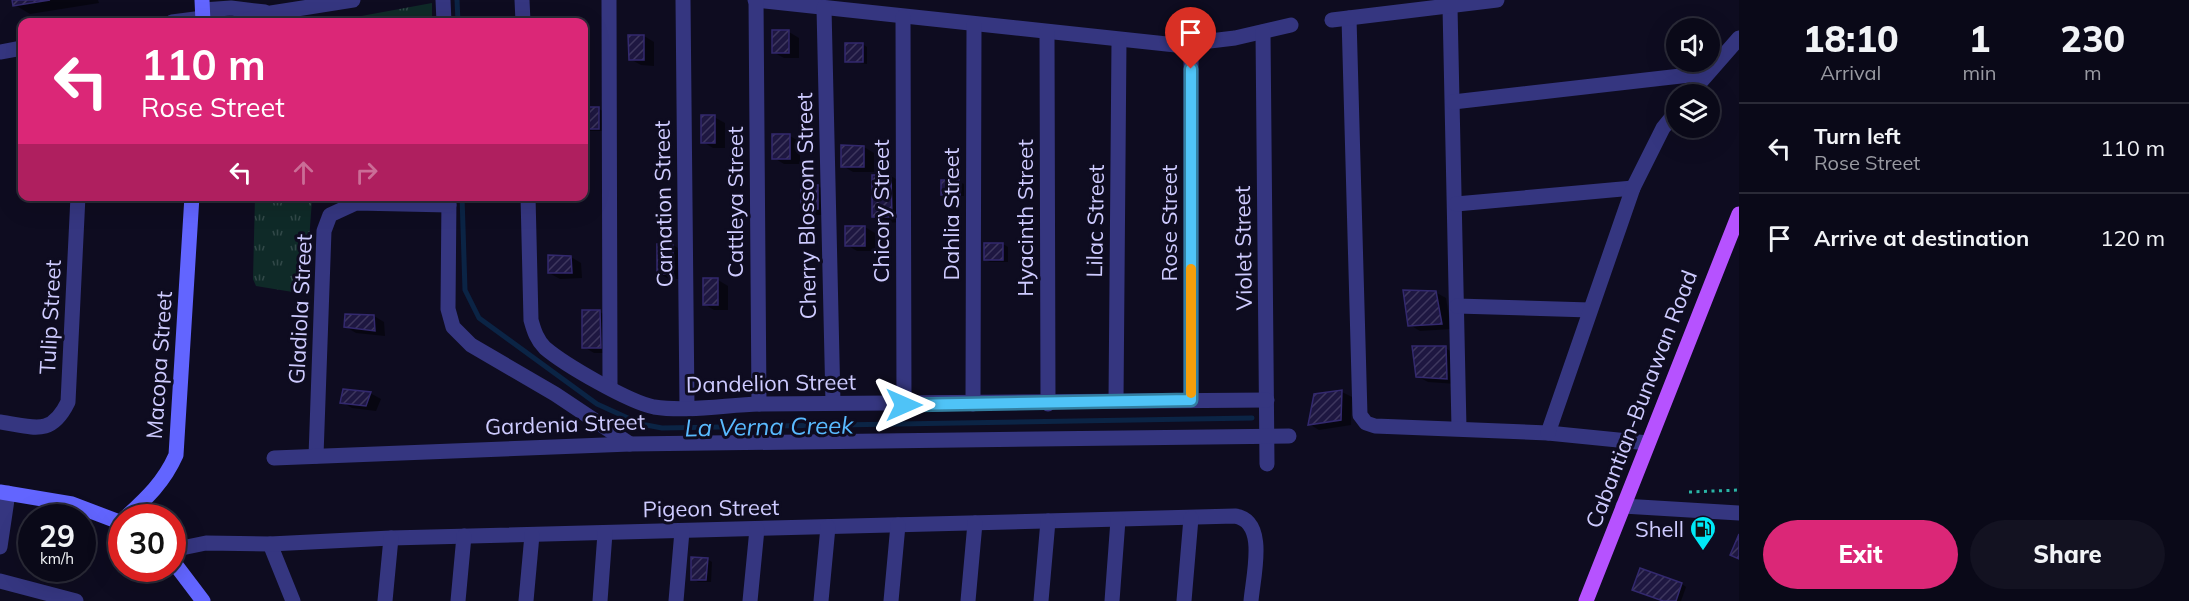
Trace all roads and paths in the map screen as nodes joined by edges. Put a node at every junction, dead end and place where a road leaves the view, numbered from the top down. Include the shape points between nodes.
1 (352, 0) edge
2 (443, 0) edge
3 (522, 0) edge
4 (609, 0) edge
5 (683, 0) edge
6 (755, 0) edge
7 (1497, 0) edge
8 (1450, 7) junction
9 (824, 8) junction
10 (203, 13) edge
11 (271, 13) junction
12 (903, 17) junction
13 (186, 18) edge
14 (253, 18) edge
15 (444, 18) edge
16 (523, 18) edge
17 (1349, 18) junction
18 (1332, 20) dead end
19 (974, 25) junction
20 (1291, 25) dead end
21 (1263, 32) junction
22 (1047, 33) junction
23 (1739, 38) edge
24 (1119, 41) junction
25 (1191, 45) junction
26 (18, 49) edge
27 (0, 52) edge
28 (1707, 73) junction
29 (1698, 84) edge
30 (1453, 102) junction
31 (1666, 124) edge
32 (1633, 188) junction
33 (78, 201) edge
34 (192, 201) edge
35 (449, 201) edge
36 (528, 201) edge
37 (1456, 204) junction
38 (1739, 214) edge
39 (1457, 306) junction
40 (1590, 310) junction
41 (610, 387) junction
42 (1191, 400) junction
43 (1267, 400) junction
44 (1116, 401) junction
45 (759, 404) junction
46 (833, 404) junction
47 (973, 404) junction
48 (1048, 404) junction
49 (904, 405) junction
50 (687, 407) junction
51 (0, 422) edge
52 (1459, 428) junction
53 (1548, 433) junction
54 (1267, 436) junction
55 (1289, 436) dead end
56 (1648, 443) junction
57 (630, 444) junction
58 (316, 456) junction
59 (274, 458) dead end
60 (1267, 464) dead end
61 (4, 493) edge
62 (140, 504) edge
63 (1623, 506) junction
64 (1739, 513) edge
65 (108, 516) edge
66 (1191, 518) junction
67 (1118, 519) junction
68 (1048, 522) junction
69 (975, 523) junction
70 (898, 525) junction
71 (828, 527) junction
72 (757, 529) junction
73 (682, 531) junction
74 (605, 533) junction
75 (532, 535) junction
76 (464, 537) junction
77 (391, 538) junction
78 (270, 544) junction
79 (0, 547) edge
80 (186, 547) edge
81 (186, 579) edge
82 (0, 580) edge
83 (67, 599) edge
84 (203, 601) edge
85 (293, 601) edge
86 (386, 601) edge
87 (458, 601) edge
88 (526, 601) edge
89 (600, 601) edge
90 (676, 601) edge
91 (750, 601) edge
92 (821, 601) edge
93 (891, 601) edge
94 (968, 601) edge
95 (1041, 601) edge
96 (1112, 601) edge
97 (1184, 601) edge
98 (1251, 601) edge
99 (1586, 601) edge

1 - 11 street
2 - 15 street
3 - 16 street
4 - 41 street
5 - 50 street, Carnation Street
6 - 9 street
6 - 45 street, Cattleya Street
7 - 8 street
8 - 17 street
8 - 30 street
9 - 12 street
9 - 46 street, Cherry Blossom Street
10 - 11 street via 231,8
10 - 13 street
11 - 14 street
12 - 19 street
12 - 49 street, Chicory Street
17 - 18 street
17 - 52 street via 1360,415 1375,426
19 - 22 street
19 - 47 street, Dahlia Street
20 - 21 street
21 - 25 street
21 - 43 street, Violet Street
22 - 24 street
22 - 48 street, Hyacinth Street
23 - 28 street
24 - 25 street
24 - 44 street, Lilac Street
25 - 42 street, Rose Street
26 - 27 street
28 - 29 street
28 - 30 street
30 - 37 street
31 - 32 street
32 - 37 street
32 - 40 street
33 - 51 street, Tulip Street via 68,402 61,417 43,428
34 - 62 street, Macopa Street via 176,454 167,475
35 - 57 street via 448,309 453,327 471,345
35 - 58 street, Gladiola Street via 356,203 330,215 324,231
36 - 41 street, Dandelion Street via 531,320 535,335 545,347
37 - 39 street
38 - 56 main road, Cabantian-Bunawan Road
39 - 40 street
39 - 52 street
40 - 53 street
41 - 50 street, Dandelion Street via 635,402 655,407
42 - 43 street, Dandelion Street
42 - 44 street, Dandelion Street
43 - 54 street, Violet Street
44 - 48 street, Dandelion Street
45 - 46 street, Dandelion Street
45 - 50 street, Dandelion Street
46 - 49 street, Dandelion Street
47 - 48 street, Dandelion Street
47 - 49 street, Dandelion Street
52 - 53 street
53 - 56 street
54 - 55 street, Gardenia Street
54 - 57 street, Gardenia Street
54 - 60 street, Violet Street
56 - 63 main road, Cabantian-Bunawan Road
57 - 58 street, Gardenia Street
58 - 59 street, Gardenia Street
61 - 65 street via 72,504
61 - 79 street
63 - 64 street
63 - 99 main road, Cabantian-Bunawan Road
66 - 67 street, Pigeon Street
66 - 97 street
66 - 98 street, Pigeon Street via 1235,516 1250,523 1256,537
67 - 68 street, Pigeon Street
67 - 96 street
68 - 69 street, Pigeon Street
68 - 95 street
69 - 70 street, Pigeon Street
69 - 94 street
70 - 71 street, Pigeon Street
70 - 93 street
71 - 72 street, Pigeon Street
71 - 92 street
72 - 73 street, Pigeon Street
72 - 91 street
73 - 74 street, Pigeon Street
73 - 90 street
74 - 75 street, Pigeon Street
74 - 89 street
75 - 76 street, Pigeon Street
75 - 88 street
76 - 77 street, Pigeon Street
76 - 87 street
77 - 78 street, Pigeon Street
77 - 86 street
78 - 80 street, Pigeon Street via 206,543
78 - 85 street
81 - 84 street
82 - 83 street

